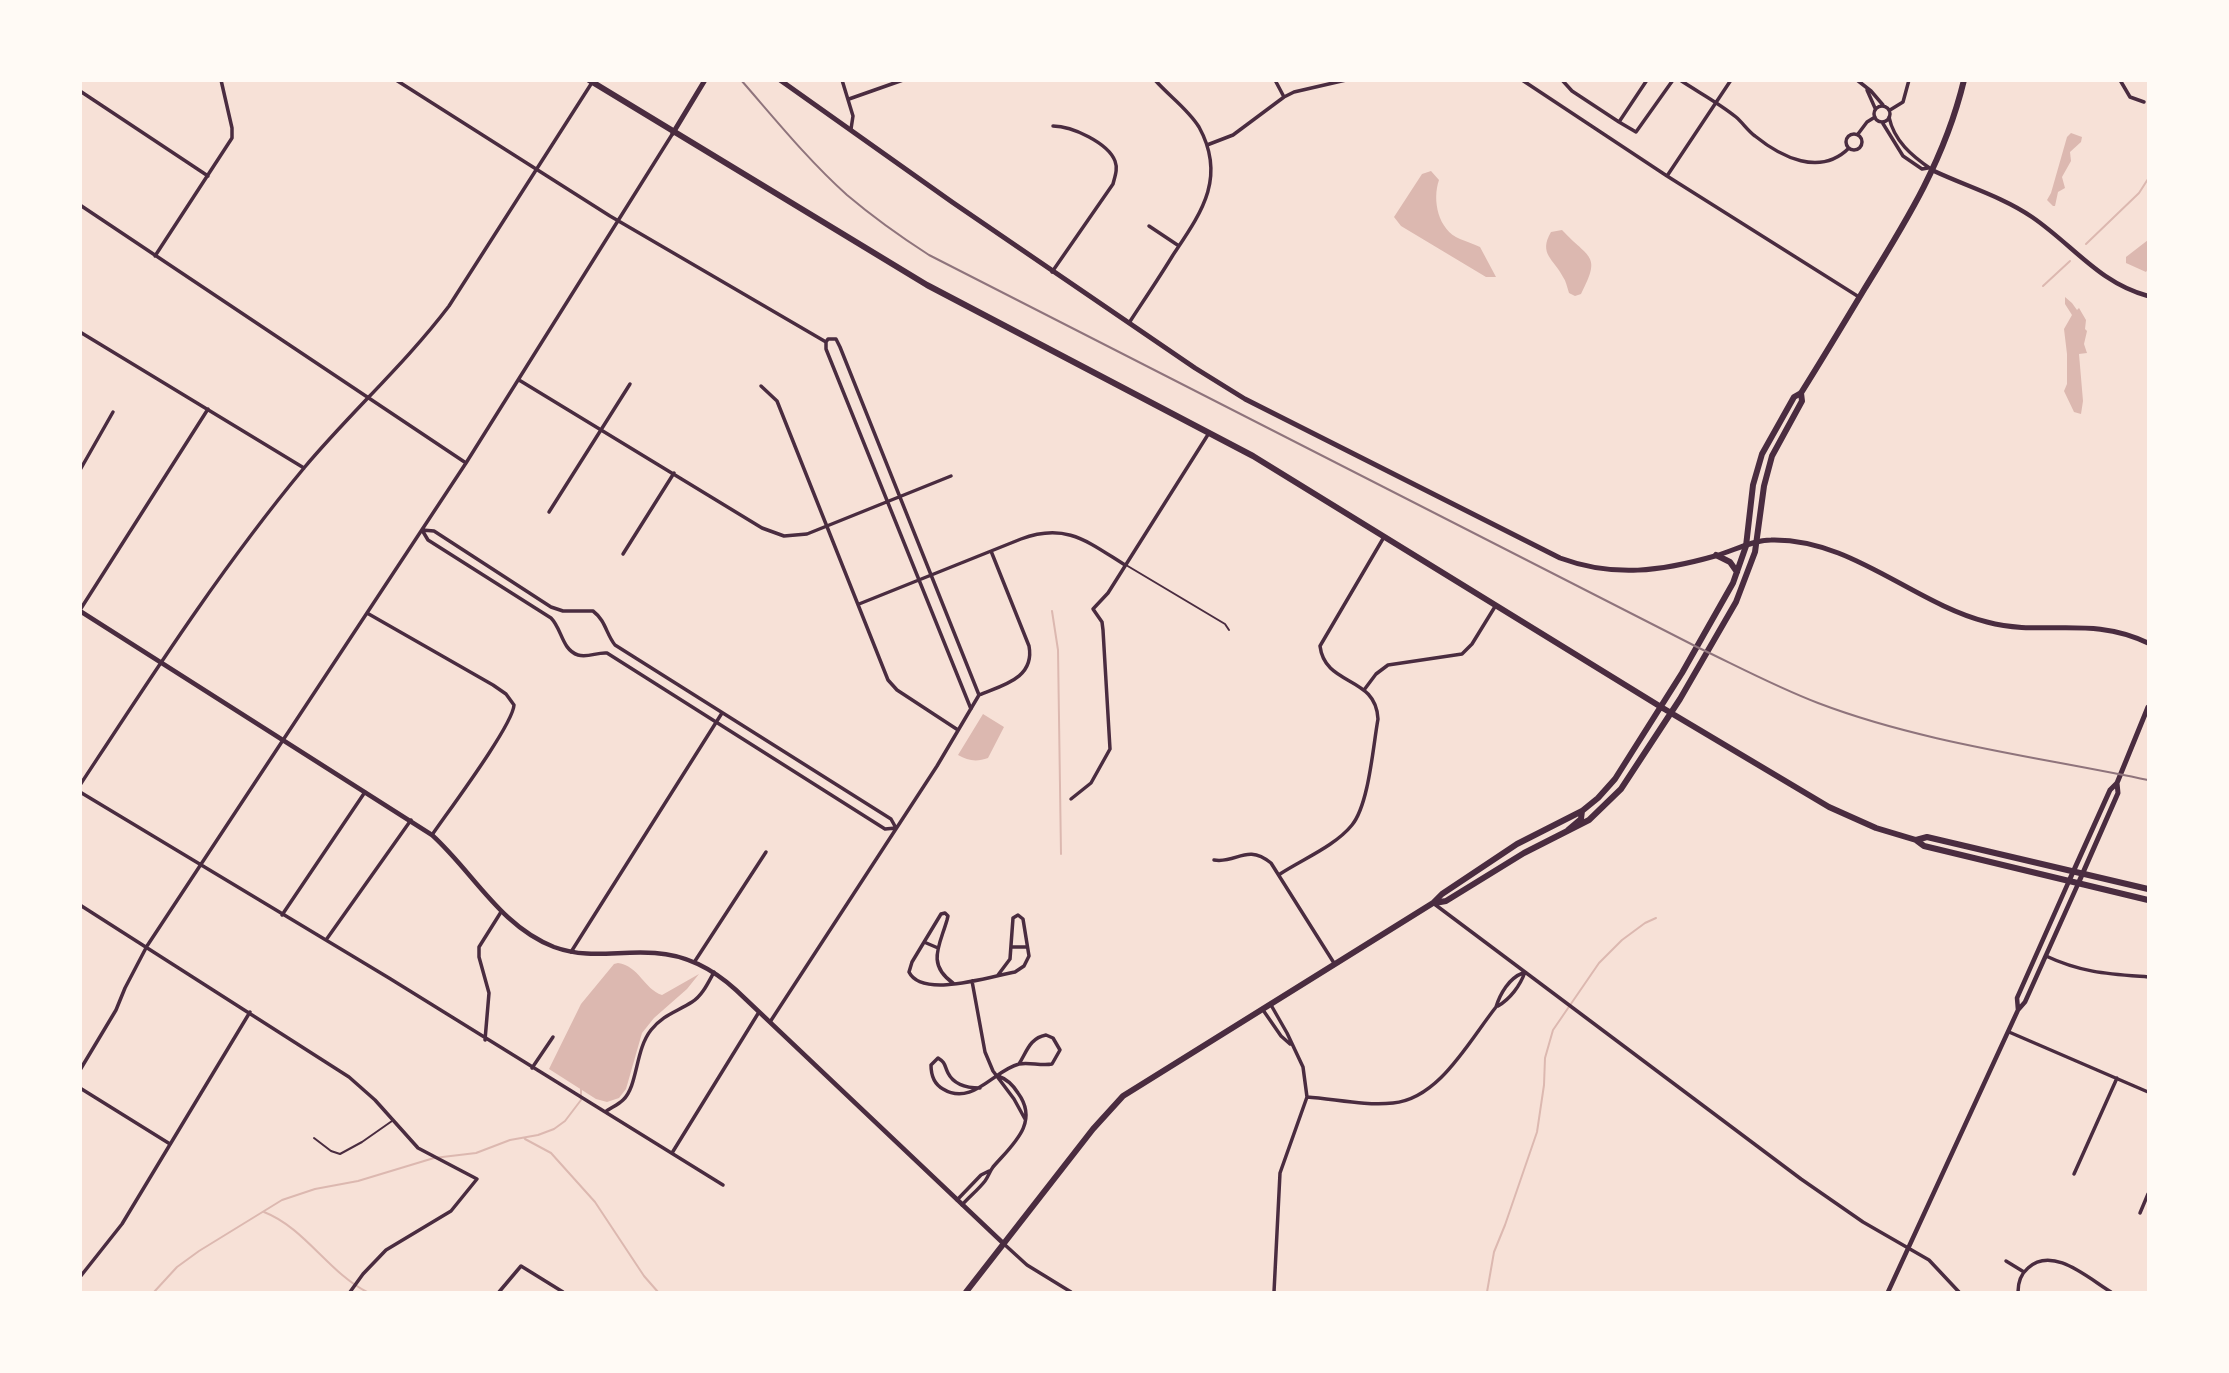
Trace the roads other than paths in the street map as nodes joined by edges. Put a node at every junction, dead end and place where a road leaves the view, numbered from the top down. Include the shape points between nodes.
1 (221, 80) edge
2 (396, 80) edge
3 (705, 80) edge
4 (780, 80) edge
5 (842, 80) edge
6 (903, 80) edge
7 (1155, 80) edge
8 (1275, 80) edge
9 (1346, 80) edge
10 (1522, 80) edge
11 (1562, 80) edge
12 (1647, 80) edge
13 (1673, 80) edge
14 (1681, 80) edge
15 (1731, 80) edge
16 (1857, 80) edge
17 (1909, 80) edge
18 (1964, 80) edge
19 (2120, 80) edge
20 (591, 81) edge
21 (1866, 88) junction
22 (80, 92) edge
23 (1284, 97) junction
24 (849, 100) junction
25 (2144, 102) dead end
26 (1716, 104) junction
27 (1884, 106) junction
28 (1875, 109) junction
29 (1890, 110) junction
30 (1875, 117) junction
31 (1889, 117) junction
32 (1882, 121) junction
33 (1619, 122) junction
34 (1054, 126) dead end
35 (849, 131) junction
36 (673, 132) junction
37 (1857, 134) junction
38 (1207, 145) junction
39 (1849, 148) junction
40 (537, 169) junction
41 (1931, 169) junction
42 (208, 176) junction
43 (1667, 176) junction
44 (80, 205) edge
45 (618, 220) junction
46 (1149, 226) dead end
47 (1179, 246) junction
48 (155, 256) junction
49 (1052, 272) junction
50 (2148, 296) edge
51 (1860, 297) junction
52 (1128, 324) junction
53 (80, 332) edge
54 (826, 342) junction
55 (519, 380) junction
56 (630, 384) dead end
57 (761, 386) dead end
58 (1801, 393) junction
59 (369, 398) junction
60 (208, 409) junction
61 (113, 412) dead end
62 (601, 429) junction
63 (1210, 432) junction
64 (466, 463) junction
65 (304, 468) junction
66 (80, 470) edge
67 (674, 473) junction
68 (951, 476) dead end
69 (900, 497) junction
70 (887, 503) junction
71 (549, 512) dead end
72 (827, 526) junction
73 (422, 530) junction
74 (1385, 536) junction
75 (1757, 543) junction
76 (1746, 546) junction
77 (991, 551) junction
78 (623, 554) dead end
79 (1716, 555) junction
80 (1125, 565) junction
81 (1737, 572) junction
82 (931, 575) junction
83 (918, 580) junction
84 (858, 604) junction
85 (1496, 605) junction
86 (556, 608) junction
87 (80, 611) edge
88 (367, 613) junction
89 (550, 618) junction
90 (1229, 630) dead end
91 (2148, 643) edge
92 (615, 645) junction
93 (610, 654) junction
94 (160, 662) junction
95 (1364, 690) junction
96 (979, 695) junction
97 (1661, 707) junction
98 (2148, 707) edge
99 (971, 709) junction
100 (722, 713) junction
101 (1671, 713) junction
102 (716, 723) junction
103 (958, 730) junction
104 (284, 740) junction
105 (2117, 783) junction
106 (80, 785) edge
107 (80, 792) edge
108 (365, 792) junction
109 (1070, 799) dead end
110 (1582, 811) junction
111 (411, 820) junction
112 (896, 828) junction
113 (1566, 832) junction
114 (432, 835) junction
115 (1916, 840) junction
116 (766, 852) dead end
117 (1214, 860) dead end
118 (201, 866) junction
119 (2074, 871) junction
120 (2083, 873) junction
121 (1280, 874) junction
122 (2069, 881) junction
123 (2078, 884) junction
124 (2148, 890) edge
125 (2148, 900) edge
126 (1433, 903) junction
127 (80, 905) edge
128 (501, 912) junction
129 (282, 915) junction
130 (326, 940) junction
131 (923, 942) junction
132 (147, 946) junction
133 (1012, 947) junction
134 (1028, 947) junction
135 (938, 948) junction
136 (571, 952) junction
137 (2046, 956) junction
138 (695, 961) junction
139 (1335, 964) junction
140 (715, 972) junction
141 (1525, 972) junction
142 (998, 975) junction
143 (2148, 977) edge
144 (972, 981) junction
145 (953, 983) junction
146 (1271, 1005) junction
147 (1496, 1007) junction
148 (1263, 1010) junction
149 (2018, 1010) junction
150 (250, 1012) junction
151 (759, 1012) junction
152 (771, 1022) junction
153 (2009, 1031) junction
154 (553, 1037) dead end
155 (485, 1040) junction
156 (1291, 1045) junction
157 (1019, 1064) junction
158 (532, 1068) junction
159 (80, 1070) edge
160 (998, 1076) junction
161 (2118, 1079) junction
162 (80, 1088) edge
163 (980, 1088) junction
164 (2148, 1092) edge
165 (1307, 1097) junction
166 (604, 1112) junction
167 (393, 1120) junction
168 (314, 1138) dead end
169 (170, 1144) junction
170 (672, 1153) junction
171 (990, 1170) junction
172 (2074, 1174) dead end
173 (723, 1185) dead end
174 (2148, 1194) edge
175 (957, 1200) junction
176 (962, 1205) junction
177 (2140, 1213) dead end
178 (1004, 1244) junction
179 (1909, 1247) junction
180 (2006, 1261) dead end
181 (2024, 1272) junction
182 (80, 1277) edge
183 (350, 1293) edge
184 (499, 1293) edge
185 (563, 1293) edge
186 (966, 1293) edge
187 (1072, 1293) edge
188 (1274, 1293) edge
189 (1888, 1293) edge
190 (1959, 1293) edge
191 (2018, 1293) edge
192 (2111, 1293) edge

1 - 42 street via 232,138
2 - 40 street
3 - 36 main road
4 - 35 main road
5 - 24 street
6 - 24 street
7 - 38 street via 1192,118
8 - 23 street
9 - 23 street
10 - 43 street
11 - 33 street
12 - 33 street
13 - 33 street via 1639,130
14 - 26 street
15 - 26 street
16 - 21 street
17 - 29 street via 1903,102
18 - 41 main road
19 - 25 street via 2130,97
20 - 36 main road
20 - 40 street
21 - 27 street
21 - 28 street
22 - 42 street
23 - 38 street via 1233,135
24 - 35 street via 853,116
26 - 39 street via 1794,160 1821,162
26 - 43 street
27 - 28 street
27 - 29 street
28 - 30 street
29 - 31 street
30 - 32 street
30 - 37 street
31 - 32 street
31 - 41 street via 1903,146
32 - 41 street via 1903,156 1922,169
34 - 49 street via 1078,130 1110,153 1116,172 1113,184
35 - 49 main road
36 - 45 street
36 - 63 main road via 927,285
37 - 39 street via 1847,137
37 - 39 street via 1861,147
38 - 47 street via 1211,166 1208,197
40 - 45 street
40 - 59 street via 446,309
41 - 50 street via 2022,211 2108,279
41 - 51 main road via 1919,201
42 - 48 street
43 - 51 street
44 - 48 street
45 - 54 street
45 - 55 street
46 - 47 street
47 - 52 street
48 - 59 street
49 - 52 main road
51 - 58 main road
52 - 79 main road via 1245,399 1560,558 1590,567 1647,571
53 - 60 street
54 - 69 street via 836,339
54 - 70 street
55 - 62 street
55 - 64 street
56 - 62 street
57 - 72 street via 777,401
58 - 75 main road via 1802,401 1772,456
58 - 76 main road via 1794,397 1762,454
59 - 64 street
59 - 65 street
60 - 65 street
60 - 87 street
61 - 66 street
62 - 67 street
62 - 71 street
63 - 74 main road
63 - 80 street
64 - 73 street
65 - 94 street
67 - 72 street via 773,533 795,537
67 - 78 street
68 - 69 street
69 - 70 street
69 - 82 street
70 - 72 street
70 - 83 street
72 - 84 street
73 - 86 street via 434,531
73 - 88 street
73 - 89 street via 428,540
74 - 85 main road
74 - 95 street via 1320,646 1328,668
75 - 76 main road
75 - 91 main road via 1783,541 1829,550 1985,622 2103,628
75 - 101 main road via 1737,602
76 - 79 main road
76 - 81 main road
77 - 80 street via 1032,535 1060,532 1081,538
77 - 82 street
77 - 96 street via 1030,659 1019,677
79 - 81 main road
80 - 90 lane
80 - 109 street via 1093,609 1102,622 1110,749 1091,783
81 - 97 main road
82 - 83 street
82 - 96 street
83 - 84 street
83 - 99 street
84 - 103 street via 892,686
85 - 95 street via 1462,654 1388,665
85 - 97 main road
86 - 89 street
86 - 92 street via 593,611
87 - 94 street
88 - 104 street
88 - 114 street via 493,685 514,705 499,736
89 - 93 street via 572,652
92 - 93 street
92 - 100 street
93 - 102 street
94 - 104 street
94 - 106 street
95 - 121 street via 1373,698 1378,719 1360,812 1338,838
96 - 99 street
97 - 101 main road
97 - 110 main road via 1615,779
98 - 105 main road
99 - 103 street
100 - 102 street
100 - 112 street via 891,819
101 - 113 main road via 1614,798 1589,820
101 - 115 main road via 1829,807
102 - 112 street via 885,829
102 - 136 street
103 - 112 street
104 - 108 street
104 - 118 street
105 - 119 main road
105 - 120 main road via 2118,793
107 - 118 street
108 - 111 street
108 - 129 street
110 - 113 main road
110 - 126 main road via 1517,844
111 - 114 street
111 - 130 street
112 - 152 street
113 - 126 main road via 1446,901
114 - 128 street
115 - 119 main road via 1927,837
115 - 122 main road via 1924,846
116 - 138 street
117 - 121 street via 1258,855
118 - 129 street
118 - 132 street
119 - 120 main road
119 - 122 main road
120 - 123 main road
120 - 124 main road
121 - 139 street
122 - 123 main road
122 - 149 street via 2017,998
123 - 125 main road
123 - 137 street
126 - 139 main road
126 - 141 street
127 - 132 street
128 - 136 street via 533,936
128 - 155 street via 479,947 489,993
129 - 130 street
130 - 155 street
131 - 135 street
131 - 135 street via 945,914
131 - 145 street via 910,967 911,976 921,984
132 - 150 street
132 - 159 street
133 - 134 street
133 - 134 street via 1013,918 1018,915 1023,919
133 - 142 street
134 - 142 street via 1024,966
135 - 145 street via 940,972
136 - 138 street via 656,953
137 - 143 street via 2093,973
137 - 149 street
138 - 140 street
139 - 146 main road
140 - 151 street
140 - 166 street via 701,994 661,1018 649,1032 640,1048 630,1091
141 - 147 street via 1506,1002
141 - 147 street via 1515,976
141 - 179 street via 1801,1179
142 - 144 street
144 - 145 street
144 - 160 street via 985,1052
146 - 148 main road
146 - 156 street
147 - 165 street via 1440,1079 1415,1098 1380,1104
148 - 156 street
148 - 178 main road via 1111,1107
149 - 153 street
150 - 167 street via 349,1077
150 - 169 street
151 - 152 street
151 - 170 street
152 - 175 street
153 - 161 street
153 - 179 street
154 - 158 street
155 - 158 street
156 - 165 street via 1303,1067
157 - 157 street via 1052,1064 1060,1050 1058,1043 1039,1036
157 - 160 street
158 - 166 street
160 - 163 street
160 - 171 street via 1025,1119 1021,1137
161 - 164 street
161 - 172 street
162 - 169 street
163 - 163 street via 960,1085 938,1058 931,1065 935,1081 943,1089 955,1094
165 - 188 street via 1280,1173
166 - 170 street
167 - 168 lane via 340,1154
167 - 183 street via 418,1148 477,1179 451,1211 386,1250
169 - 182 street via 122,1224
170 - 173 street
171 - 175 street
171 - 176 street
174 - 177 street
175 - 176 street
176 - 178 street
178 - 186 main road
178 - 187 street via 1027,1265
179 - 189 street
179 - 190 street via 1935,1265
180 - 181 street
181 - 191 street
181 - 192 street via 2038,1262 2053,1260
184 - 185 street via 521,1266

